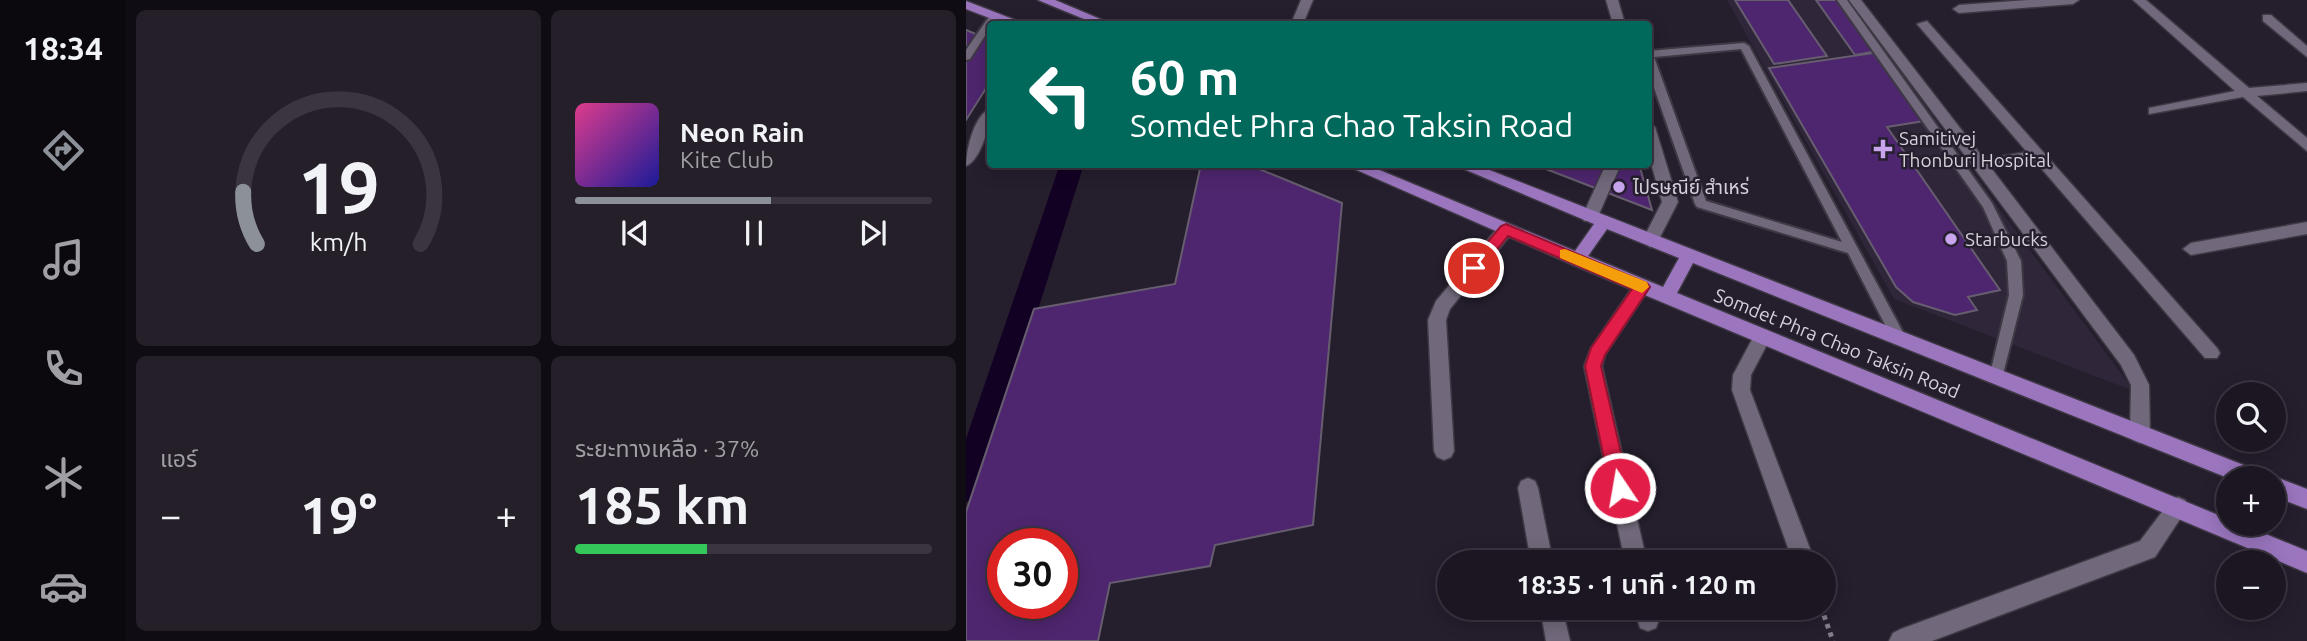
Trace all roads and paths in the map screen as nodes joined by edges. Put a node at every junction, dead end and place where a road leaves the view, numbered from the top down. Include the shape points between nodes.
1 (1044, 0) edge
2 (1307, 0) edge
3 (1612, 0) edge
4 (1842, 0) edge
5 (1855, 0) edge
6 (2073, 0) edge
7 (2139, 0) edge
8 (966, 6) edge
9 (1959, 9) dead end
10 (994, 16) junction
11 (2267, 18) dead end
12 (990, 21) edge
13 (1006, 21) edge
14 (1099, 21) edge
15 (1298, 21) edge
16 (1618, 21) edge
17 (1923, 24) dead end
18 (987, 26) edge
19 (966, 33) edge
20 (980, 36) junction
21 (2307, 53) edge
22 (1652, 55) edge
23 (966, 57) edge
24 (1652, 66) edge
25 (2307, 87) edge
26 (2243, 93) junction
27 (2154, 111) dead end
28 (987, 119) edge
29 (966, 129) edge
30 (1652, 141) edge
31 (2307, 146) edge
32 (2035, 155) junction
33 (966, 161) edge
34 (1980, 165) junction
35 (1360, 168) edge
36 (1469, 168) edge
37 (1613, 168) edge
38 (1597, 220) junction
39 (2307, 228) edge
40 (1506, 229) junction
41 (1650, 241) junction
42 (2191, 248) dead end
43 (1852, 250) junction
44 (1688, 257) junction
45 (1577, 260) junction
46 (1642, 287) junction
47 (1666, 297) junction
48 (1762, 337) junction
49 (1900, 340) junction
50 (2211, 353) dead end
51 (1996, 378) junction
52 (2140, 434) junction
53 (1444, 451) dead end
54 (2221, 466) edge
55 (1528, 488) dead end
56 (2286, 491) edge
57 (2307, 499) edge
58 (2178, 508) junction
59 (1540, 550) edge
60 (1633, 550) edge
61 (1800, 550) edge
62 (2307, 562) edge
63 (1554, 620) edge
64 (1826, 620) edge
65 (1951, 633) edge
66 (1558, 641) edge
67 (1833, 641) edge
68 (1900, 641) edge

1 - 14 main road
2 - 15 street
3 - 16 street
4 - 51 lane via 1988,206 2014,261 2016,295
5 - 34 street
6 - 9 street
7 - 26 street
8 - 10 main road
10 - 12 lane
10 - 13 main road
11 - 21 street
17 - 32 street
18 - 20 lane
19 - 20 lane
20 - 23 lane
22 - 43 lane via 1744,46
24 - 43 lane via 1701,204
25 - 26 street
26 - 27 street
26 - 31 street
28 - 29 street
28 - 33 street
30 - 41 street via 1670,202
32 - 34 street
32 - 50 street
34 - 52 street via 2128,360 2140,385
35 - 40 main road, Somdet Phra Chao Taksin Road
36 - 38 main road, Somdet Phra Chao Taksin Road
37 - 38 street
38 - 41 main road, Somdet Phra Chao Taksin Road
38 - 45 main road
39 - 42 street
40 - 45 main road, Somdet Phra Chao Taksin Road
40 - 53 street via 1443,306 1437,320
41 - 44 main road, Somdet Phra Chao Taksin Road
43 - 49 lane
44 - 47 main road
44 - 49 main road, Somdet Phra Chao Taksin Road
45 - 46 main road, Somdet Phra Chao Taksin Road
46 - 47 main road, Somdet Phra Chao Taksin Road
46 - 60 street via 1593,366
47 - 48 main road, Somdet Phra Chao Taksin Road
48 - 58 main road, Somdet Phra Chao Taksin Road
48 - 61 street via 1742,375 1741,390
49 - 51 main road, Somdet Phra Chao Taksin Road
51 - 52 main road, Somdet Phra Chao Taksin Road
52 - 54 main road, Somdet Phra Chao Taksin Road
55 - 59 street
56 - 57 main road
58 - 62 main road, Somdet Phra Chao Taksin Road
58 - 65 street via 2147,550
63 - 66 street
64 - 67 path
65 - 68 street

